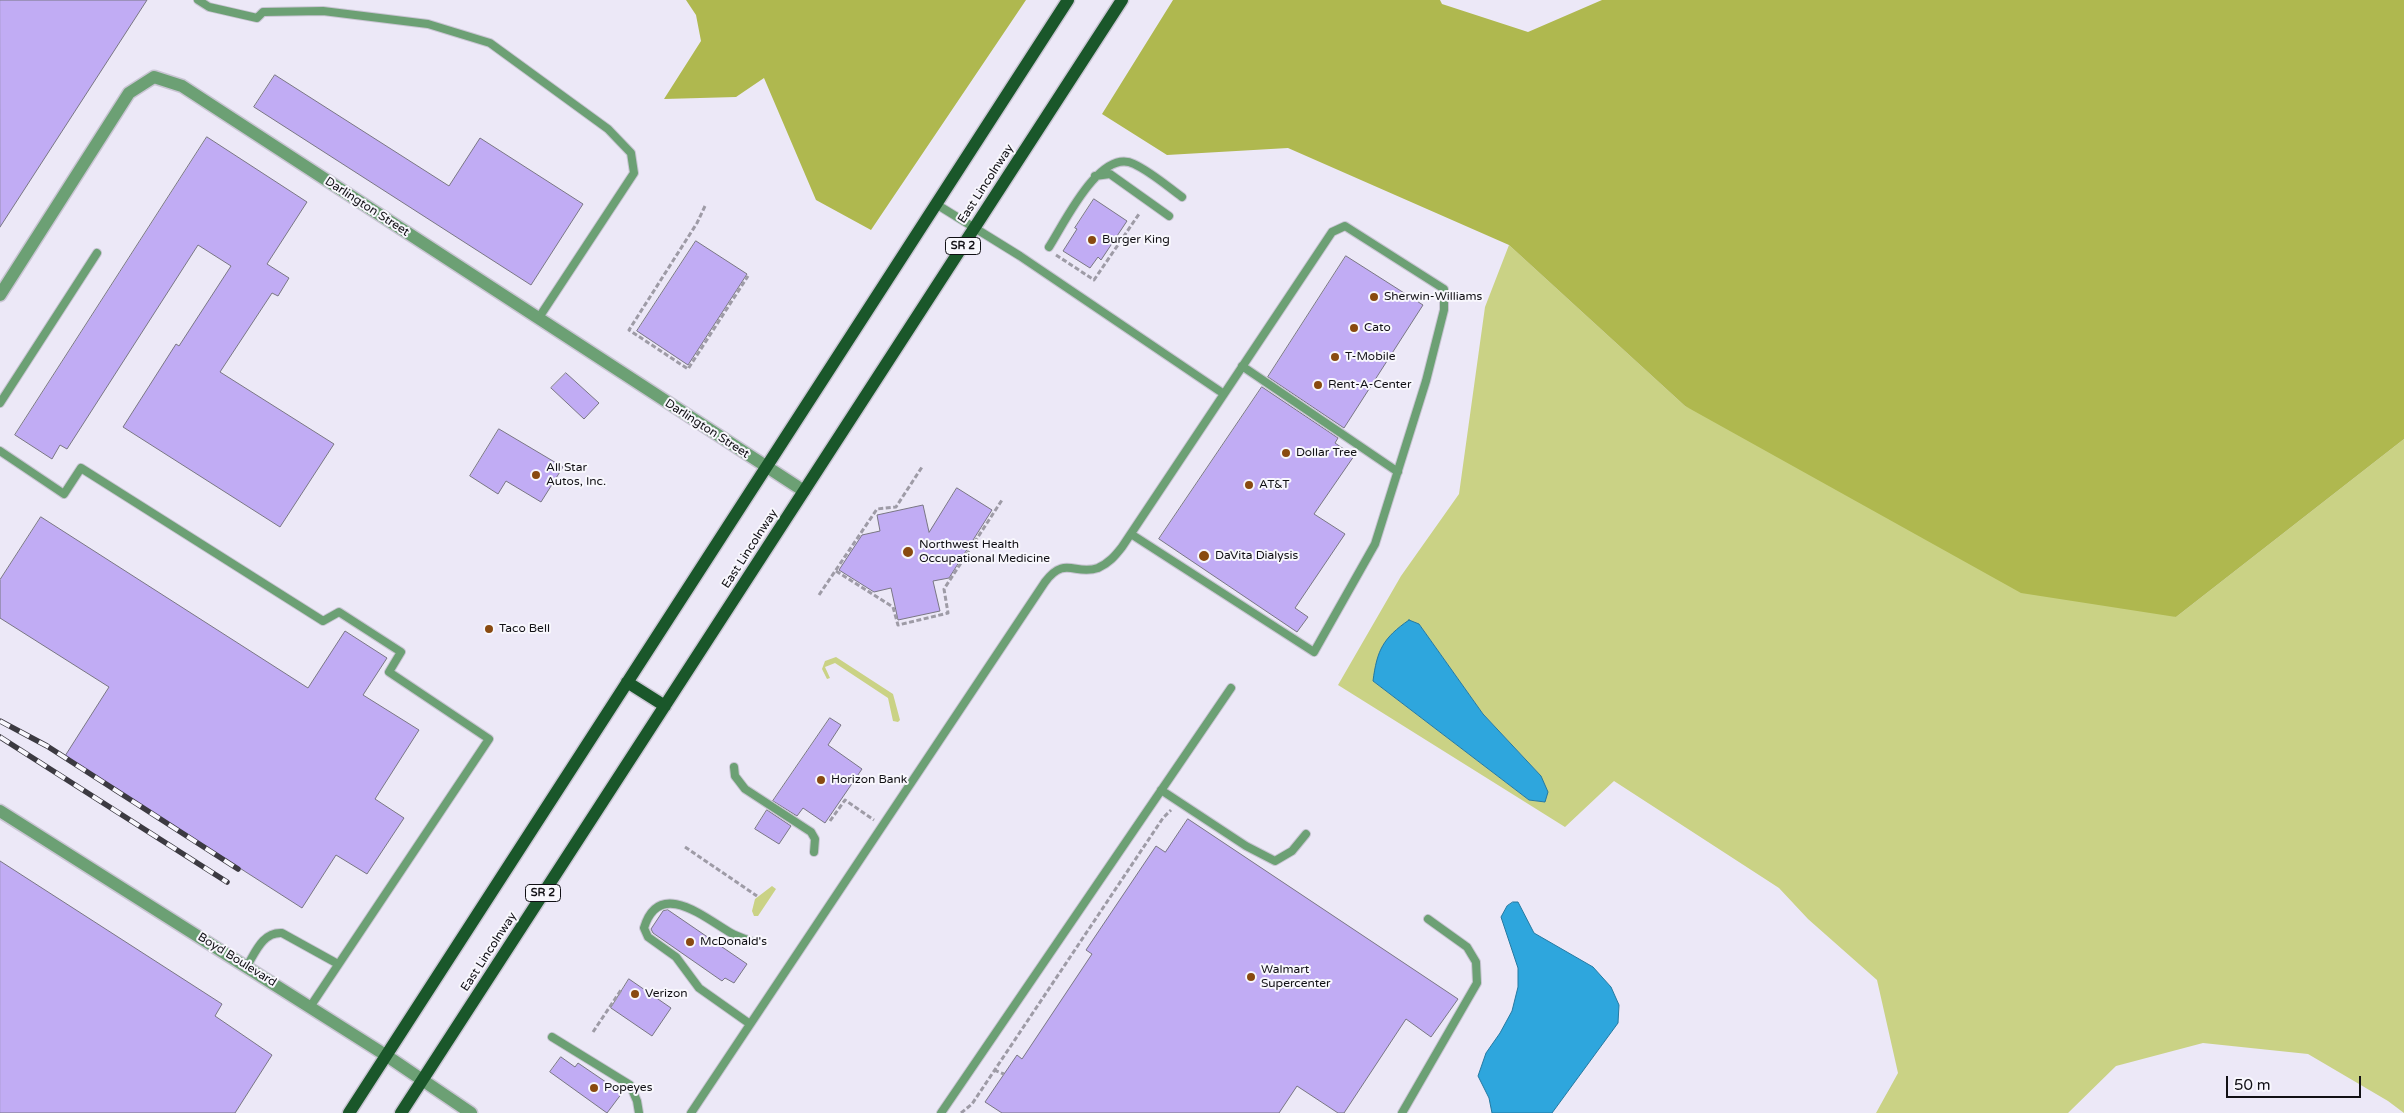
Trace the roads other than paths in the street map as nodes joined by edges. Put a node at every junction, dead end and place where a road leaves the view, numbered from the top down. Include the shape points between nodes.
1 (198, 0) edge
2 (1068, 0) edge
3 (1122, 0) edge
4 (1096, 176) junction
5 (1182, 197) dead end
6 (936, 204) junction
7 (1169, 216) dead end
8 (975, 226) junction
9 (1049, 247) dead end
10 (97, 253) dead end
11 (0, 295) edge
12 (538, 319) junction
13 (1242, 366) junction
14 (1224, 394) junction
15 (0, 403) edge
16 (0, 450) edge
17 (765, 466) junction
18 (1398, 472) junction
19 (804, 491) junction
20 (1131, 534) junction
21 (627, 682) junction
22 (1231, 688) dead end
23 (665, 706) junction
24 (734, 767) dead end
25 (1162, 790) junction
26 (0, 811) edge
27 (1306, 834) dead end
28 (814, 852) dead end
29 (1428, 919) dead end
30 (753, 942) dead end
31 (338, 964) junction
32 (247, 966) junction
33 (310, 1007) junction
34 (750, 1024) junction
35 (552, 1037) dead end
36 (387, 1056) junction
37 (422, 1080) junction
38 (349, 1113) edge
39 (401, 1113) edge
40 (471, 1113) edge
41 (639, 1113) edge
42 (691, 1113) edge
43 (942, 1113) edge
44 (1402, 1113) edge

1 - 12 lane via 209,7 258,18 263,12 322,11 428,24 490,42 608,129 631,153 634,173
2 - 6 main road
3 - 8 main road, East Lincolnway / SR 2
4 - 5 lane via 1106,166 1117,162 1133,163
4 - 7 lane via 1110,174
4 - 9 lane
6 - 8 lane
6 - 17 main road
8 - 14 lane
8 - 19 main road, East Lincolnway / SR 2
10 - 15 lane
11 - 12 street, Darlington Street via 129,93 154,77 182,86
12 - 17 street, Darlington Street
13 - 14 lane
13 - 18 lane
13 - 18 lane via 1332,232 1345,226 1444,289 1444,310
14 - 20 lane
16 - 31 lane via 64,494 81,468 323,621 340,612 401,652 389,672 489,739
17 - 19 street, Darlington Street
17 - 21 main road
18 - 20 lane via 1375,544 1314,652
19 - 23 main road, East Lincolnway / SR 2
20 - 34 lane via 1111,560 1096,568 1061,567 1052,573
21 - 23 main road
21 - 36 main road
22 - 25 lane
23 - 37 main road, East Lincolnway / SR 2
24 - 28 lane via 735,776 744,789 811,832 815,839
25 - 27 lane via 1246,846 1275,861 1292,851
25 - 43 lane
26 - 32 street, Boyd Boulevard
29 - 44 lane via 1467,947 1476,962 1477,983
30 - 34 lane via 733,934 698,910 667,903 647,916 644,928 648,937 676,957 699,988
31 - 32 lane via 282,933 274,933 266,936
31 - 33 lane
32 - 33 street, Boyd Boulevard
33 - 36 street, Boyd Boulevard
34 - 42 lane
35 - 41 lane via 630,1085
36 - 37 street, Boyd Boulevard
36 - 38 main road
37 - 39 main road, East Lincolnway / SR 2
37 - 40 street, Boyd Boulevard

